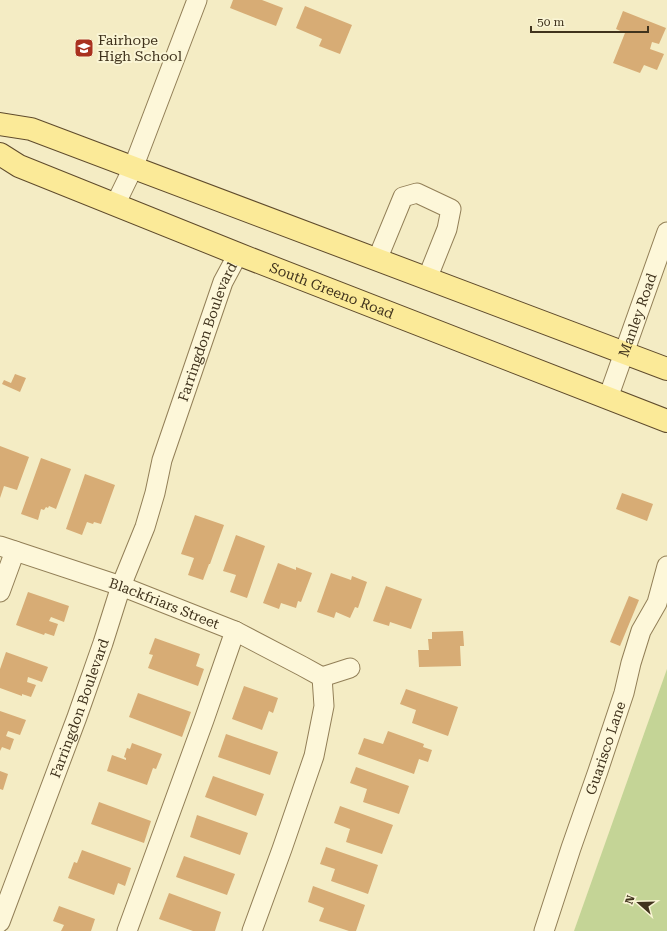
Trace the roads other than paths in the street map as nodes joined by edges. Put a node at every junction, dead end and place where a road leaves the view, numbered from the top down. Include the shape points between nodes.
1 (196, 0) edge
2 (0, 124) edge
3 (0, 154) edge
4 (133, 168) junction
5 (115, 205) junction
6 (667, 232) edge
7 (238, 254) junction
8 (377, 260) junction
9 (427, 279) junction
10 (624, 353) junction
11 (667, 369) edge
12 (608, 398) junction
13 (667, 421) edge
14 (7, 548) edge
15 (667, 566) edge
16 (121, 586) junction
17 (0, 592) edge
18 (235, 631) junction
19 (350, 668) dead end
20 (322, 677) junction
21 (0, 922) edge
22 (126, 931) edge
23 (252, 931) edge
24 (544, 931) edge

1 - 4 street
2 - 4 main road via 32,129
3 - 5 main road, South Greeno Road via 19,166
4 - 5 street
4 - 8 main road
5 - 7 main road, South Greeno Road
6 - 10 street, Manley Road
7 - 12 main road, South Greeno Road
7 - 16 street, Farringdon Boulevard via 234,291 169,474 155,493 145,527
8 - 9 main road
8 - 9 street via 403,197 417,193 451,209 447,229
9 - 10 main road
10 - 11 main road
10 - 12 street, Manley Road
12 - 13 main road, South Greeno Road
14 - 16 street, Blackfriars Street
14 - 17 street
15 - 24 street, Guarisco Lane via 657,603 641,631 622,700
16 - 18 street, Blackfriars Street
16 - 21 street, Farringdon Boulevard via 104,643
18 - 20 street, Blackfriars Street
18 - 22 street
19 - 20 street
20 - 23 street via 324,706 314,756

